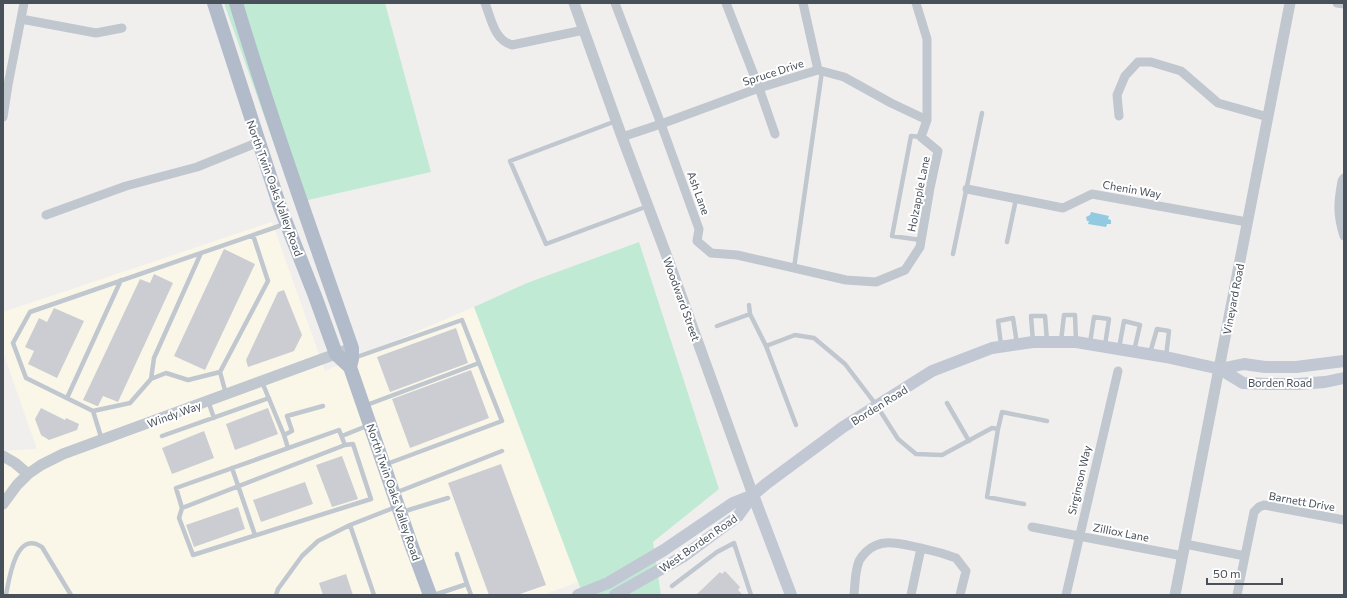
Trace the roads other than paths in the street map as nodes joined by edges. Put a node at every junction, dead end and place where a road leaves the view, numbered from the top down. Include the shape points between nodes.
1 (24, 3) edge
2 (214, 3) edge
3 (236, 3) edge
4 (485, 3) edge
5 (574, 3) edge
6 (615, 3) edge
7 (726, 3) edge
8 (803, 3) edge
9 (916, 3) edge
10 (1290, 3) edge
11 (1337, 3) edge
12 (1344, 4) edge
13 (21, 19) junction
14 (122, 28) dead end
15 (584, 30) junction
16 (820, 71) junction
17 (759, 88) junction
18 (982, 113) dead end
19 (1119, 116) dead end
20 (3, 117) edge
21 (1268, 117) junction
22 (927, 120) junction
23 (616, 121) junction
24 (661, 124) junction
25 (775, 134) dead end
26 (622, 137) junction
27 (920, 137) junction
28 (259, 142) junction
29 (1344, 178) edge
30 (967, 189) junction
31 (1016, 199) junction
32 (648, 206) junction
33 (46, 215) dead end
34 (1247, 222) junction
35 (286, 223) junction
36 (253, 235) junction
37 (1344, 236) edge
38 (921, 240) junction
39 (1007, 242) dead end
40 (201, 253) junction
41 (953, 254) dead end
42 (794, 268) junction
43 (121, 280) junction
44 (876, 282) joint
45 (749, 305) dead end
46 (750, 314) junction
47 (717, 326) dead end
48 (1047, 341) junction
49 (1061, 341) junction
50 (1033, 342) junction
51 (1076, 342) junction
52 (1090, 343) junction
53 (1017, 344) junction
54 (766, 346) junction
55 (1105, 346) junction
56 (1001, 347) junction
57 (1119, 348) junction
58 (1134, 352) junction
59 (336, 354) junction
60 (1150, 354) junction
61 (1166, 357) junction
62 (352, 358) junction
63 (1344, 361) edge
64 (479, 363) junction
65 (1220, 369) junction
66 (1118, 371) dead end
67 (220, 372) junction
68 (1344, 378) edge
69 (151, 379) junction
70 (262, 382) junction
71 (226, 395) junction
72 (67, 398) junction
73 (269, 398) junction
74 (208, 402) junction
75 (947, 403) dead end
76 (323, 406) dead end
77 (364, 406) junction
78 (877, 406) junction
79 (94, 411) junction
80 (214, 418) junction
81 (1047, 421) dead end
82 (370, 425) junction
83 (796, 425) dead end
84 (998, 429) junction
85 (284, 435) junction
86 (162, 436) dead end
87 (342, 436) junction
88 (102, 440) junction
89 (969, 441) junction
90 (345, 445) junction
91 (288, 448) junction
92 (502, 451) dead end
93 (3, 456) edge
94 (384, 465) junction
95 (232, 468) junction
96 (28, 474) junction
97 (238, 486) junction
98 (753, 496) junction
99 (448, 498) dead end
100 (3, 504) edge
101 (397, 504) junction
102 (1024, 504) dead end
103 (182, 508) junction
104 (1344, 520) edge
105 (350, 525) junction
106 (1032, 527) dead end
107 (255, 535) junction
108 (1079, 536) junction
109 (1185, 544) junction
110 (922, 548) junction
111 (457, 554) dead end
112 (1183, 556) junction
113 (1245, 556) junction
114 (467, 584) junction
115 (672, 586) dead end
116 (6, 595) edge
117 (71, 595) edge
118 (276, 595) edge
119 (374, 595) edge
120 (430, 595) edge
121 (434, 595) edge
122 (471, 595) edge
123 (578, 595) edge
124 (615, 595) edge
125 (751, 595) edge
126 (791, 595) edge
127 (854, 595) edge
128 (911, 595) edge
129 (960, 595) edge
130 (1066, 595) edge
131 (1175, 595) edge
132 (1237, 595) edge

1 - 13 street
2 - 28 main road, North Twin Oaks Valley Road
3 - 62 main road, North Twin Oaks Valley Road
4 - 15 street via 497,36 506,44 512,45
5 - 15 street, Woodward Street
6 - 24 street, Ash Lane
7 - 17 street
8 - 16 street
9 - 22 street via 927,39
10 - 21 street, Vineyard Road
11 - 12 street
13 - 14 street via 96,33
13 - 20 street
15 - 23 street, Woodward Street
16 - 17 street, Spruce Drive
16 - 22 street via 844,77
16 - 42 lane
17 - 24 street, Spruce Drive
17 - 25 street
18 - 30 lane
19 - 21 street via 1117,95 1125,76 1138,62 1152,62 1181,71 1218,103
21 - 34 street, Vineyard Road
22 - 27 street
23 - 26 street, Woodward Street
23 - 32 lane via 510,161 546,244
24 - 26 street, Spruce Drive
24 - 42 street, Ash Lane via 699,229 698,241 710,253 737,255
26 - 32 street, Woodward Street
27 - 38 street, Holzapple Lane via 938,151
27 - 38 lane via 910,136 892,236
28 - 33 street via 197,167 126,186
28 - 35 main road, North Twin Oaks Valley Road
29 - 37 street via 1338,205
30 - 31 street, Chenin Way
30 - 41 lane
31 - 34 street, Chenin Way via 1063,208 1092,194
31 - 39 lane
32 - 98 street, Woodward Street
34 - 65 street, Vineyard Road
35 - 36 lane
35 - 59 main road, North Twin Oaks Valley Road
36 - 40 lane
36 - 67 lane via 268,281
38 - 44 street, Holzapple Lane via 920,247 905,270
40 - 43 lane
40 - 69 lane via 154,358
42 - 44 street, Ash Lane via 846,280
43 - 72 lane
43 - 72 lane via 30,312 13,343 26,378
45 - 46 lane
46 - 47 lane
46 - 54 lane
48 - 49 main road, Borden Road
48 - 50 main road, Borden Road
48 - 50 lane via 1045,316 1031,316
49 - 51 main road, Borden Road
49 - 51 lane via 1064,315 1075,315
50 - 53 main road, Borden Road
51 - 52 main road, Borden Road
52 - 55 main road, Borden Road
52 - 55 lane via 1094,317 1109,319
53 - 56 main road, Borden Road
53 - 56 lane via 1013,318 998,321
54 - 78 lane via 795,335 814,338 845,364
54 - 83 lane
55 - 57 main road, Borden Road
56 - 78 main road, Borden Road via 992,348 932,371
57 - 58 main road, Borden Road
57 - 58 lane via 1124,321 1140,325
58 - 60 main road, Borden Road
59 - 62 main road, North Twin Oaks Valley Road
59 - 70 street, Windy Way
60 - 61 main road, Borden Road
60 - 61 lane via 1157,329 1170,331
61 - 65 main road, Borden Road
62 - 64 lane via 462,320
62 - 77 main road, North Twin Oaks Valley Road
63 - 65 main road, Borden Road via 1296,367 1244,364
64 - 77 lane
64 - 94 lane via 502,421
65 - 68 main road, Borden Road via 1243,383 1298,384
65 - 109 street, Vineyard Road
66 - 108 street, Sirginson Way
67 - 69 lane via 188,380 166,373
67 - 71 lane
69 - 79 lane via 130,403
70 - 71 street, Windy Way
70 - 73 lane
71 - 74 street, Windy Way
72 - 79 lane
73 - 80 lane
73 - 85 lane
74 - 80 lane
74 - 88 street, Windy Way
75 - 89 lane
76 - 85 lane via 287,416 292,431
77 - 82 main road, North Twin Oaks Valley Road
78 - 89 lane via 898,439 916,454 942,455
78 - 98 main road, Borden Road via 843,427
79 - 88 lane
80 - 86 lane
81 - 84 lane via 1002,412
82 - 87 lane
82 - 94 main road, North Twin Oaks Valley Road
84 - 89 lane via 992,428
84 - 102 lane via 987,497
85 - 91 lane
87 - 90 lane
87 - 91 lane via 339,430
88 - 96 street, Windy Way via 63,454
90 - 97 lane
90 - 107 lane via 354,444 371,499
91 - 95 lane
92 - 101 lane
93 - 96 street
94 - 101 main road, North Twin Oaks Valley Road
95 - 97 lane
95 - 103 lane via 176,488
96 - 100 street, Windy Way
97 - 103 lane
97 - 107 lane
98 - 123 main road, Borden Road via 733,503 650,559 608,583
98 - 124 main road, West Borden Road via 738,516 684,556
98 - 126 main road, Woodward Street
99 - 101 lane
101 - 105 lane
101 - 120 main road, North Twin Oaks Valley Road
103 - 107 lane via 179,518 193,554
104 - 113 street, Barnett Drive via 1264,505 1258,507 1254,512
105 - 118 lane via 318,541 302,556
105 - 119 lane
106 - 108 street, Zilliox Lane
108 - 112 street, Zilliox Lane
108 - 130 street, Sirginson Way
109 - 112 street, Vineyard Road
109 - 113 street
110 - 127 street via 890,542 878,543 871,547 858,563
110 - 128 street
110 - 129 street via 956,558 966,571
111 - 114 lane
112 - 131 street, Vineyard Road
113 - 132 street
114 - 121 lane
114 - 122 lane
115 - 125 lane via 717,552 734,544
116 - 117 lane via 13,565 20,551 25,545 37,543

